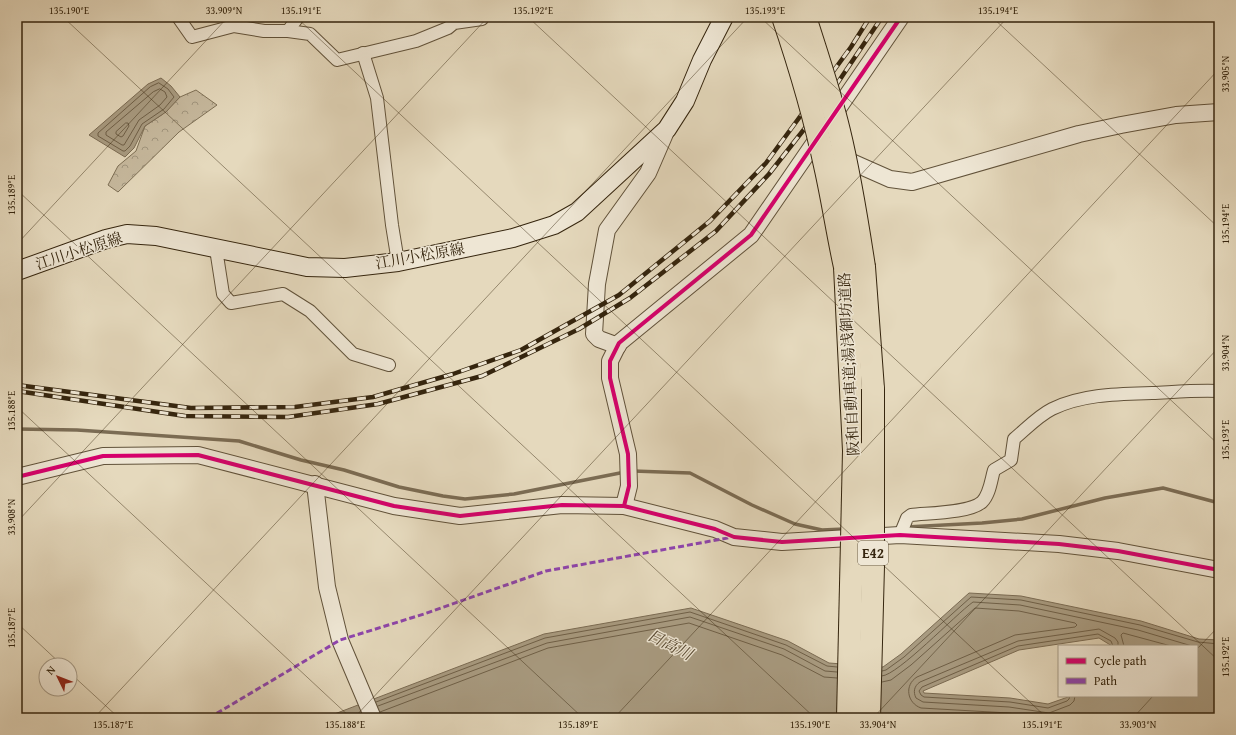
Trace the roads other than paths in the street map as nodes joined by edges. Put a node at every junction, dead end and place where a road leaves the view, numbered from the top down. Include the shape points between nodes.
1 (178, 17) edge
2 (298, 17) edge
3 (724, 17) edge
4 (783, 17) edge
5 (805, 17) edge
6 (901, 17) edge
7 (482, 19) dead end
8 (288, 31) junction
9 (363, 54) junction
10 (1219, 112) edge
11 (667, 129) junction
12 (813, 144) junction
13 (216, 249) junction
14 (398, 262) junction
15 (854, 267) junction
16 (17, 271) edge
17 (618, 346) junction
18 (389, 365) dead end
19 (1219, 391) edge
20 (17, 477) edge
21 (315, 484) junction
22 (624, 506) junction
23 (900, 535) junction
24 (1219, 570) edge
25 (373, 718) edge
26 (848, 718) edge
27 (869, 718) edge

1 - 8 street via 192,37 234,26 264,31
2 - 8 street
3 - 11 main road, 江川小松原線 via 685,101
4 - 15 highway, 阪和自動車道;湯浅御坊道路 / E42, bridge
5 - 15 highway, 阪和自動車道;湯浅御坊道路 / E42, bridge via 839,132 857,220
6 - 12 street
7 - 9 street via 454,23 416,41
8 - 9 street via 310,34 337,60
9 - 14 street via 378,98
10 - 12 street via 1176,115 1093,131 912,182 890,179
11 - 14 main road, 江川小松原線 via 577,212 554,225 513,238
11 - 17 street via 648,173 607,230 597,284 594,334 599,339
12 - 17 street via 751,235
13 - 14 main road, 江川小松原線 via 307,267 345,268
13 - 16 main road, 江川小松原線 via 156,236 127,234
13 - 18 street via 224,294 231,303 283,294 310,311 353,354
15 - 26 highway, 阪和自動車道;湯浅御坊道路 / E42, bridge via 854,452
15 - 27 highway, 阪和自動車道;湯浅御坊道路 / E42, bridge via 873,389 874,496
17 - 22 street via 610,361 610,378 628,454 629,486
19 - 23 street via 1108,395 1077,400 1053,409 1038,418 1014,439 1011,460 994,470 988,492 981,502 965,509 911,515 906,518
20 - 21 street via 104,456 198,455
21 - 22 street via 394,506 460,516 562,505
21 - 25 street via 327,587 340,640
22 - 23 street via 715,529 734,537 782,542
23 - 24 street via 1059,544 1118,551

